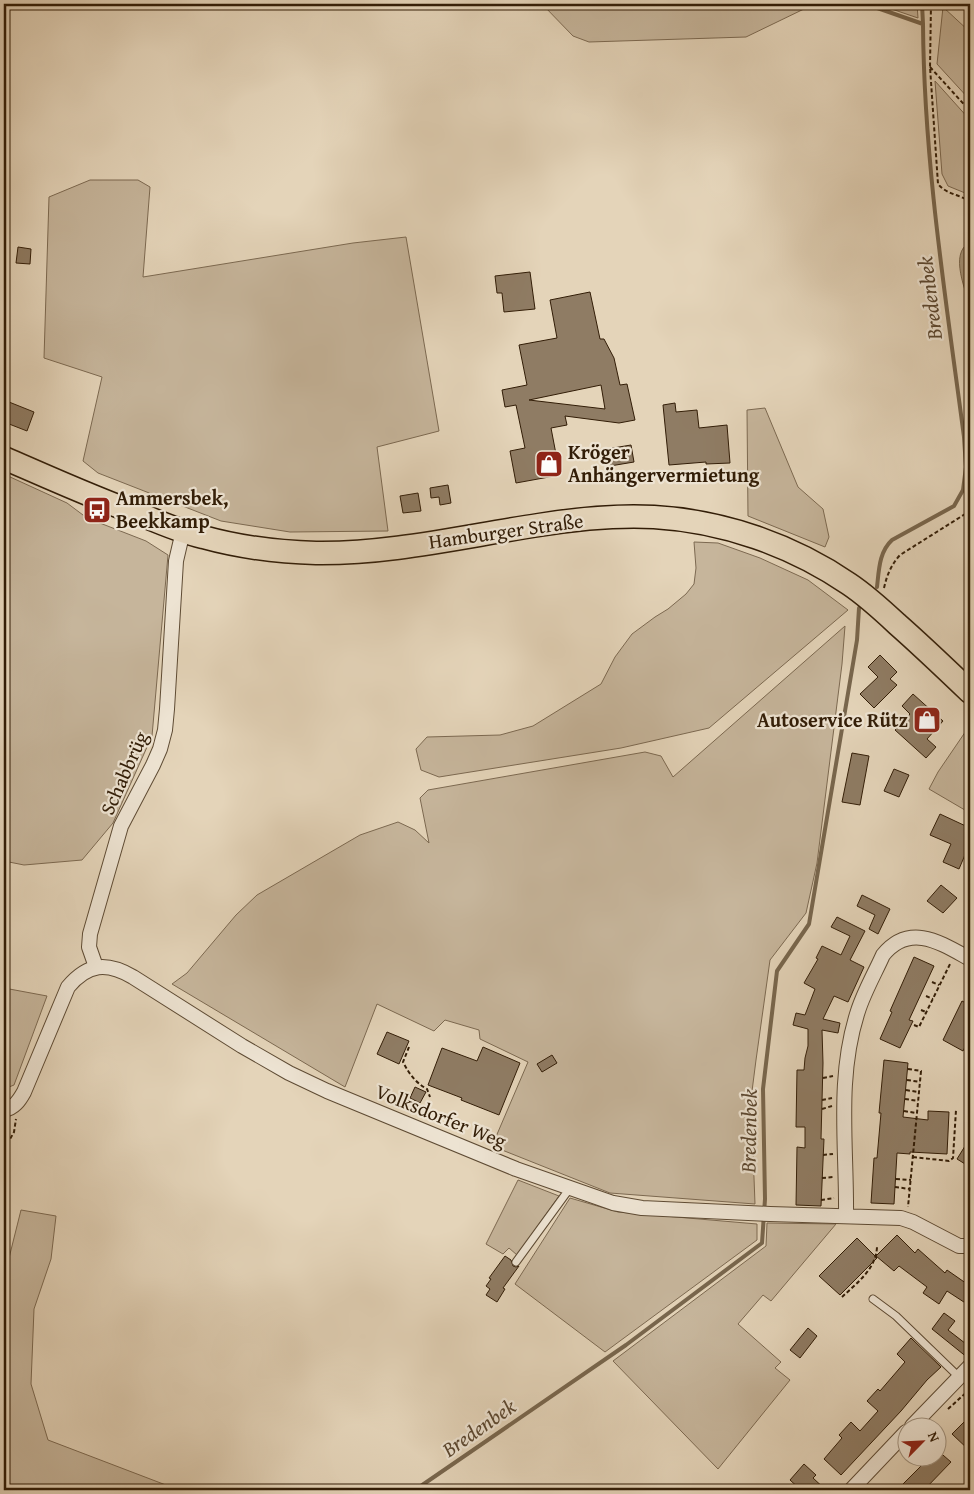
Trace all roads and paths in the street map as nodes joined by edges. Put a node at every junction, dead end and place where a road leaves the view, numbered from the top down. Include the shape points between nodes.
1 (931, 4) edge
2 (930, 67) junction
3 (970, 111) edge
4 (970, 202) edge
5 (6, 465) edge
6 (970, 511) edge
7 (183, 531) junction
8 (868, 598) junction
9 (968, 686) edge
10 (956, 951) junction
11 (970, 959) edge
12 (96, 967) junction
13 (932, 982) dead end
14 (939, 985) junction
15 (926, 996) dead end
16 (933, 999) junction
17 (921, 1010) dead end
18 (926, 1012) junction
19 (914, 1025) dead end
20 (409, 1047) dead end
21 (908, 1069) dead end
22 (907, 1080) dead end
23 (920, 1082) junction
24 (906, 1090) dead end
25 (918, 1092) junction
26 (430, 1097) dead end
27 (905, 1099) dead end
28 (918, 1101) junction
29 (8, 1109) edge
30 (956, 1110) dead end
31 (904, 1111) dead end
32 (916, 1113) junction
33 (4, 1150) edge
34 (913, 1157) junction
35 (896, 1179) dead end
36 (911, 1180) junction
37 (895, 1187) dead end
38 (570, 1188) junction
39 (910, 1189) junction
40 (846, 1216) junction
41 (908, 1220) junction
42 (970, 1246) edge
43 (877, 1247) dead end
44 (516, 1262) dead end
45 (842, 1297) dead end
46 (873, 1299) dead end
47 (970, 1366) edge
48 (959, 1377) junction
49 (970, 1386) edge
50 (942, 1414) dead end
51 (922, 1416) edge
52 (896, 1443) edge
53 (851, 1490) edge

1 - 2 path
2 - 3 path
2 - 4 path via 938,184 943,190
5 - 7 main road, Hamburger Straße
6 - 8 path via 900,555 888,571 883,593
7 - 8 main road, Hamburger Straße via 259,548 339,552 395,548 578,520 674,519 720,527 772,544 832,573
7 - 12 street, Schabbrüg via 176,561 165,730 153,765 121,826 90,934 89,946
8 - 9 main road, Hamburger Straße
10 - 11 street
10 - 14 path
10 - 40 street via 930,938 906,938 896,942 883,955 859,1008 844,1083
12 - 29 street via 81,974 68,987 24,1092 19,1101
12 - 38 street, Volksdorfer Weg via 123,971 242,1046 327,1091
13 - 14 path
14 - 16 path
15 - 16 path
16 - 18 path
17 - 18 path
18 - 19 path via 919,1027
20 - 26 path via 403,1062 412,1078 428,1089
21 - 23 path via 920,1071
22 - 23 path
23 - 25 path
24 - 25 path
25 - 28 path
27 - 28 path
28 - 32 path
29 - 33 path via 16,1116 16,1124
30 - 34 path via 952,1158 949,1161
31 - 32 path
32 - 34 path
34 - 36 path
35 - 36 path
36 - 39 path
37 - 39 path
38 - 40 street, Volksdorfer Weg via 628,1207
38 - 44 lane
39 - 41 path
40 - 41 street, Volksdorfer Weg
41 - 42 street, Volksdorfer Weg via 959,1246
43 - 45 path via 870,1269
46 - 48 lane via 896,1316
47 - 48 street
48 - 51 street
49 - 50 path
52 - 53 street

